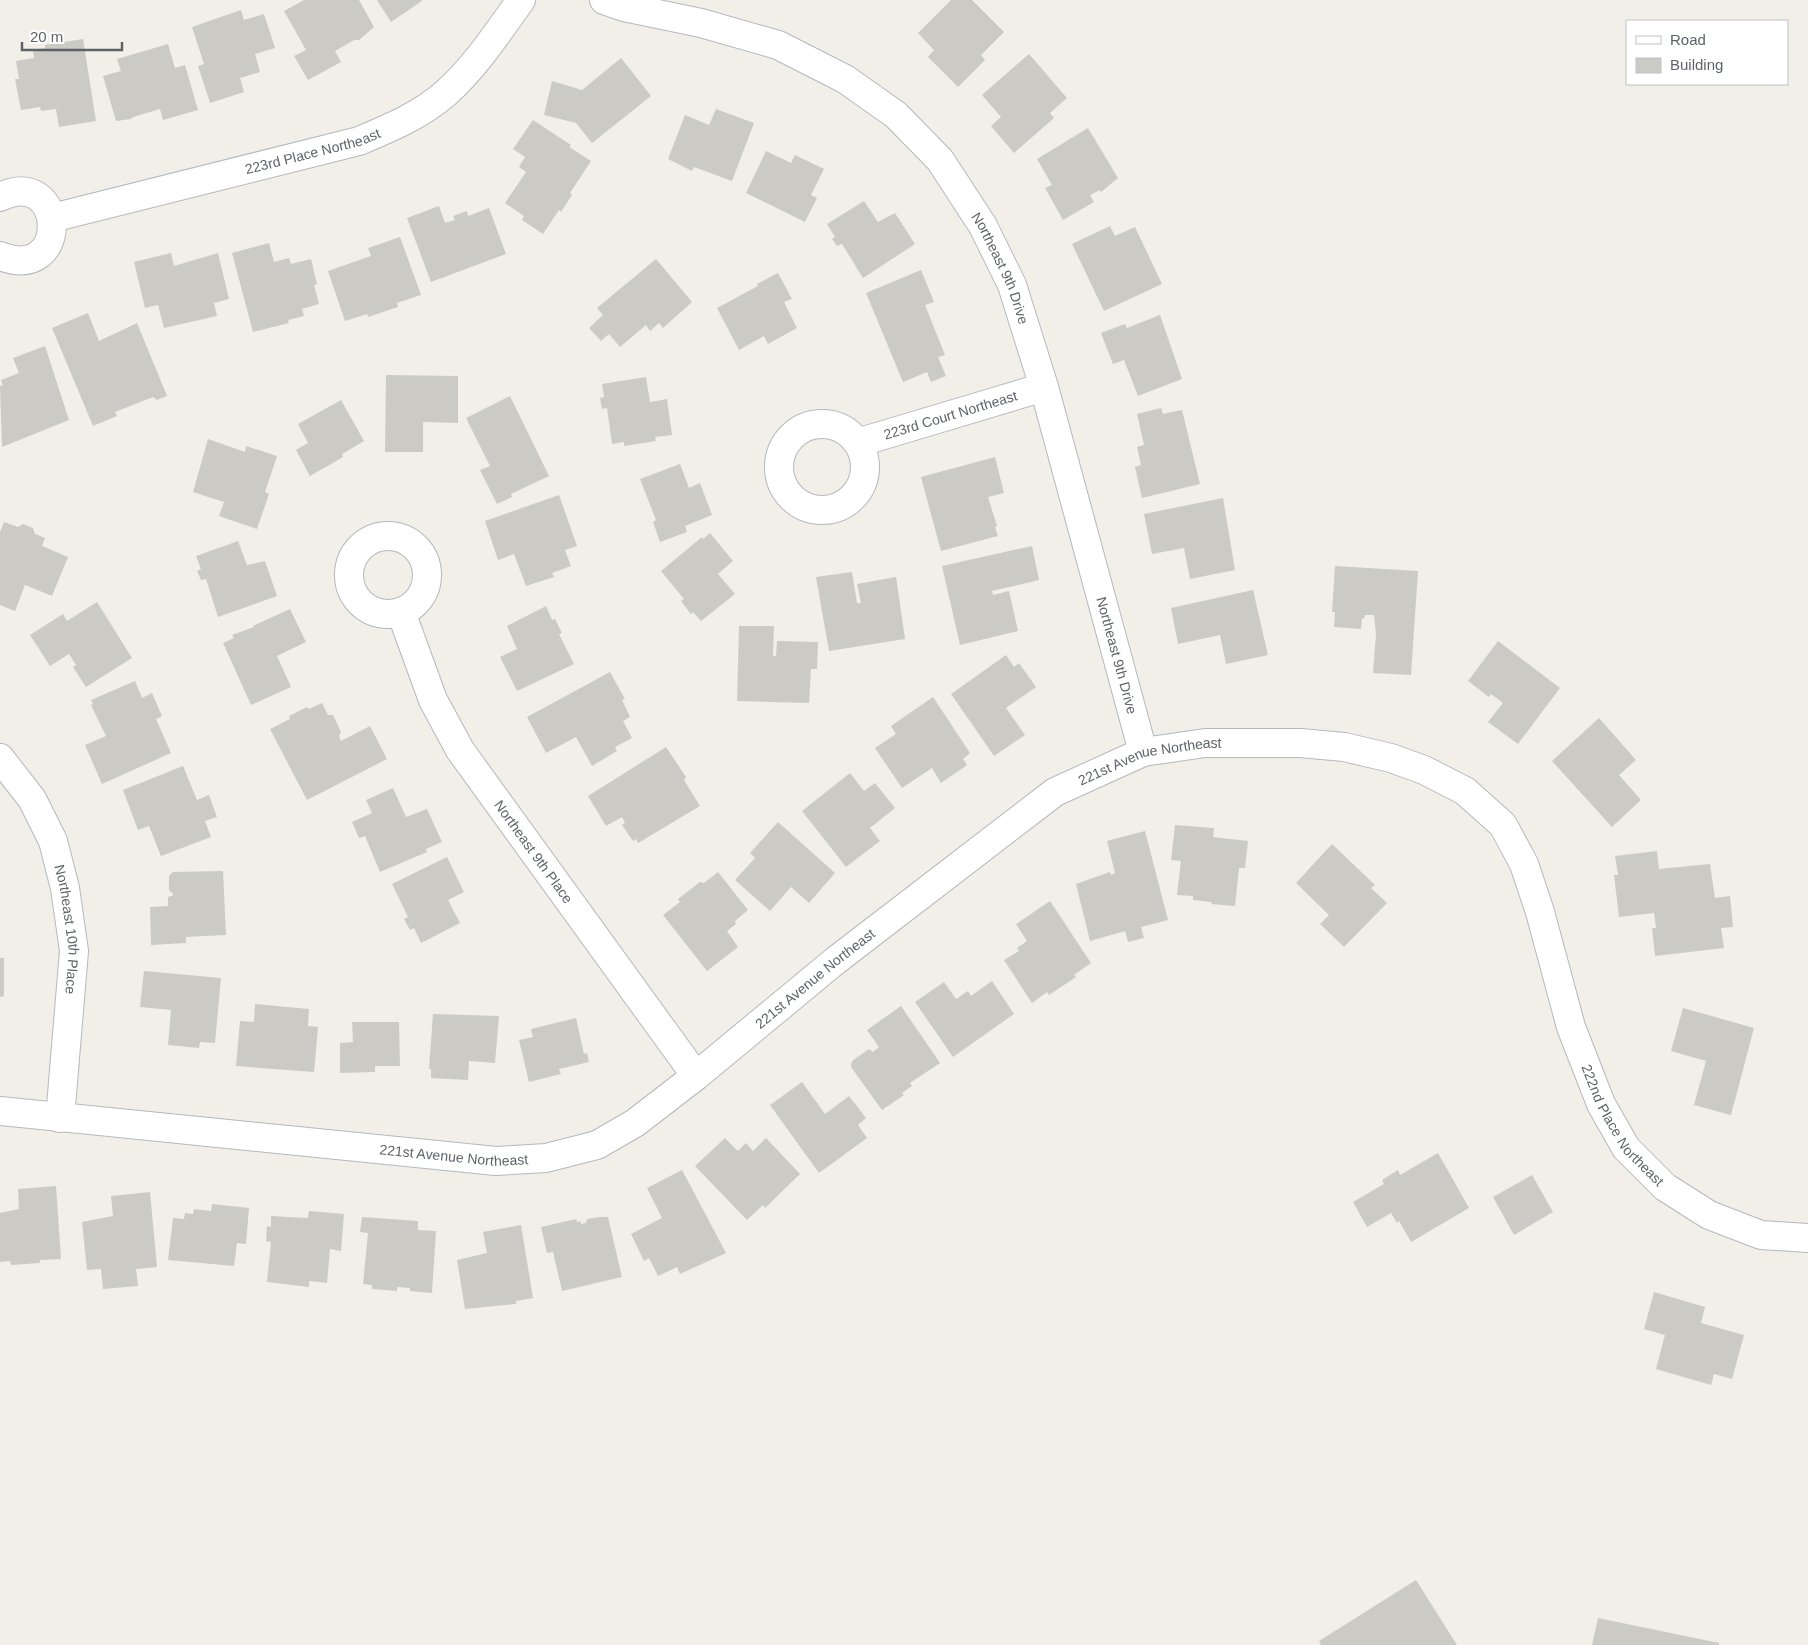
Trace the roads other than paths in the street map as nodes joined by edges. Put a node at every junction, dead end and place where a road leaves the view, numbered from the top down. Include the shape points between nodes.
1 (521, 0) edge
2 (604, 0) edge
3 (0, 196) edge
4 (52, 218) junction
5 (0, 256) edge
6 (1044, 387) junction
7 (859, 444) dead end
8 (401, 612) dead end
9 (1143, 752) junction
10 (0, 758) edge
11 (1540, 912) joint
12 (696, 1076) junction
13 (0, 1111) edge
14 (60, 1118) junction
15 (1808, 1238) edge

1 - 4 street, 223rd Place Northeast via 477,62 446,94 404,122 359,141
2 - 6 street, Northeast 9th Drive via 778,45 845,79 896,115 940,160 983,226 1012,285
3 - 4 street via 23,192 36,196 46,205
4 - 5 street via 48,244 39,254 26,260
6 - 7 street, 223rd Court Northeast
6 - 9 street, Northeast 9th Drive
8 - 12 street, Northeast 9th Place via 433,700 460,750
9 - 11 street, 221st Avenue Northeast via 1206,743 1300,743 1344,747 1424,770 1465,791 1502,825 1524,864
9 - 12 street, 221st Avenue Northeast via 1055,792 835,961
10 - 14 street, Northeast 10th Place via 32,800 53,841 65,888 74,951
11 - 15 street, 222nd Place Northeast via 1571,1027 1601,1104 1626,1148 1665,1187 1709,1215 1761,1235
12 - 14 street, 221st Avenue Northeast via 635,1123 597,1145 546,1158 496,1161
13 - 14 street, 221st Avenue Northeast

